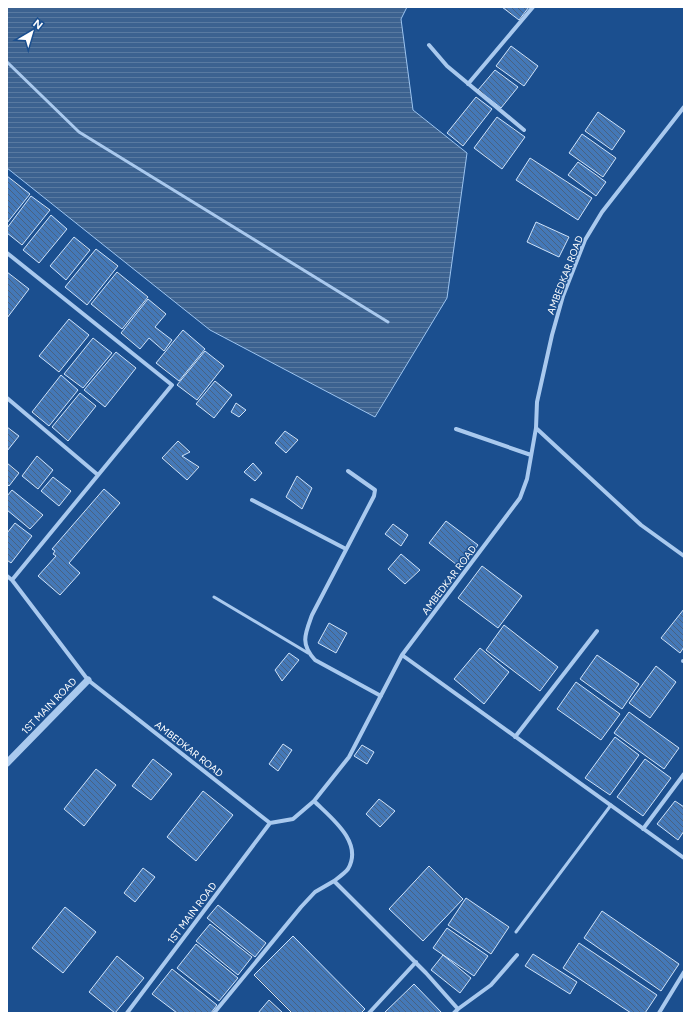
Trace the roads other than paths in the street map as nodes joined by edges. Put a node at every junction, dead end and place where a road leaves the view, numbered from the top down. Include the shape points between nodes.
1 (533, 7) edge
2 (429, 45) dead end
3 (7, 62) edge
4 (468, 84) junction
5 (684, 107) edge
6 (524, 130) dead end
7 (7, 253) edge
8 (388, 322) dead end
9 (7, 398) edge
10 (536, 428) junction
11 (456, 429) dead end
12 (531, 455) junction
13 (348, 471) dead end
14 (98, 475) junction
15 (252, 500) dead end
16 (346, 550) junction
17 (684, 556) edge
18 (7, 576) edge
19 (12, 580) junction
20 (214, 596) dead end
21 (597, 631) dead end
22 (308, 652) junction
23 (402, 656) junction
24 (88, 680) junction
25 (381, 696) junction
26 (515, 737) junction
27 (7, 763) edge
28 (684, 774) edge
29 (314, 801) junction
30 (610, 805) junction
31 (270, 823) junction
32 (643, 829) junction
33 (684, 858) edge
34 (334, 881) junction
35 (516, 932) dead end
36 (517, 954) dead end
37 (416, 962) junction
38 (684, 972) edge
39 (458, 1009) junction
40 (127, 1013) edge
41 (214, 1013) edge
42 (368, 1013) edge
43 (454, 1013) edge
44 (659, 1013) edge

1 - 4 street
2 - 4 street via 447,66
3 - 8 lane via 79,132
4 - 6 street
5 - 10 street, AMBEDKAR ROAD via 602,212 585,240 552,334 537,402
7 - 14 street via 172,385
9 - 14 street
10 - 12 street, AMBEDKAR ROAD
10 - 17 street via 642,525
11 - 12 street
12 - 23 street, AMBEDKAR ROAD via 527,479 520,498
13 - 16 street via 375,490
14 - 19 street
15 - 16 street
16 - 22 street via 312,615 306,634 305,644
18 - 19 street, AMBEDKAR ROAD
19 - 24 street, AMBEDKAR ROAD
20 - 22 lane
21 - 26 street
22 - 25 street via 333,672
23 - 25 street, AMBEDKAR ROAD
23 - 26 street
24 - 27 street, 1ST MAIN ROAD
24 - 31 street, AMBEDKAR ROAD
25 - 29 street, AMBEDKAR ROAD via 348,757
26 - 30 street
28 - 32 street
29 - 31 street, AMBEDKAR ROAD via 294,819
29 - 34 street via 348,838 352,853 348,869
30 - 32 street
30 - 35 lane
31 - 40 street, 1ST MAIN ROAD
32 - 33 street
34 - 37 street
34 - 41 street via 315,892 301,907
36 - 39 street via 491,985
37 - 39 street
37 - 42 street
38 - 44 street
39 - 43 street

